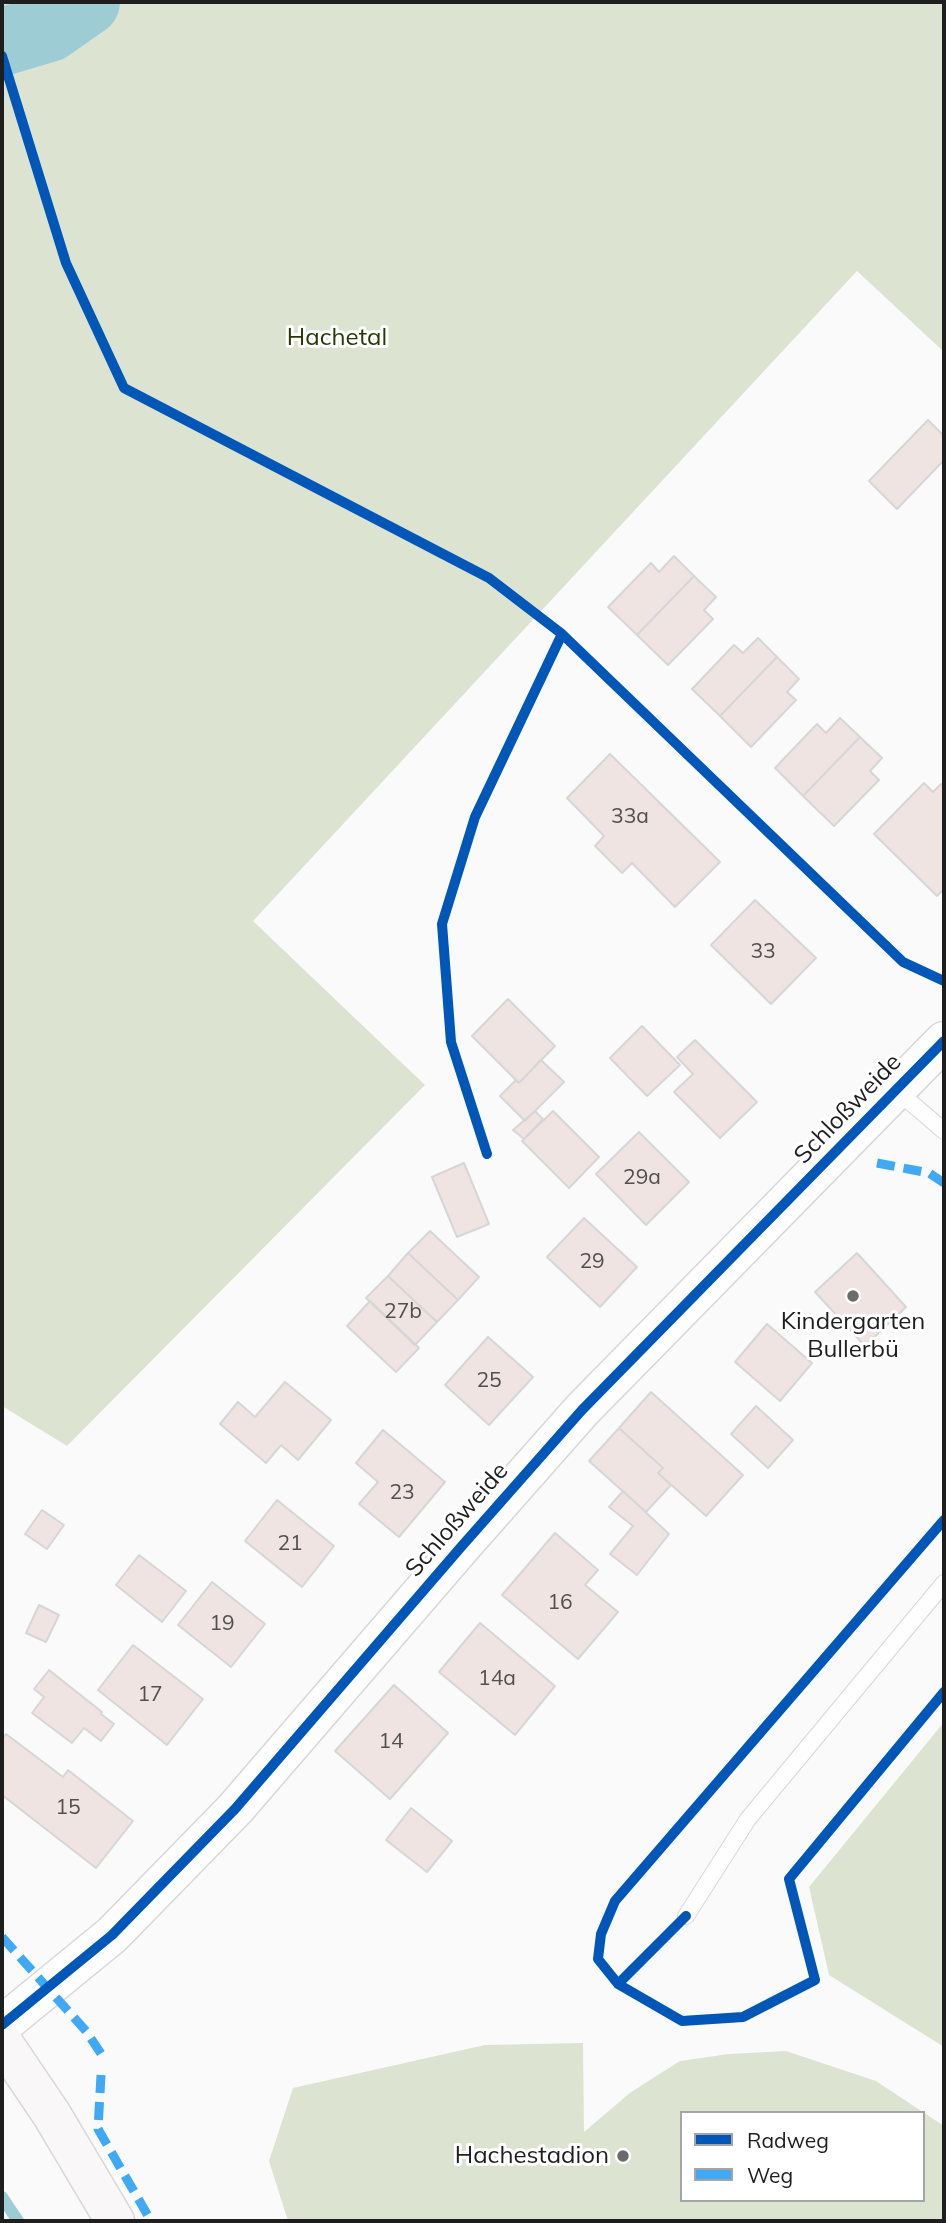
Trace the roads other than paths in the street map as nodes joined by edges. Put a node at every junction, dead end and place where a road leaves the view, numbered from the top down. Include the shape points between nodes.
1 (944, 1041) edge
2 (896, 1090) junction
3 (944, 1131) edge
4 (944, 1583) edge
5 (686, 1916) dead end
6 (2, 2025) edge
7 (2, 2042) edge
8 (115, 2221) edge

1 - 2 street, Schloßweide
2 - 3 lane
2 - 6 street, Schloßweide via 582,1410 235,1809 112,1935
4 - 5 lane via 748,1819
7 - 8 main road

